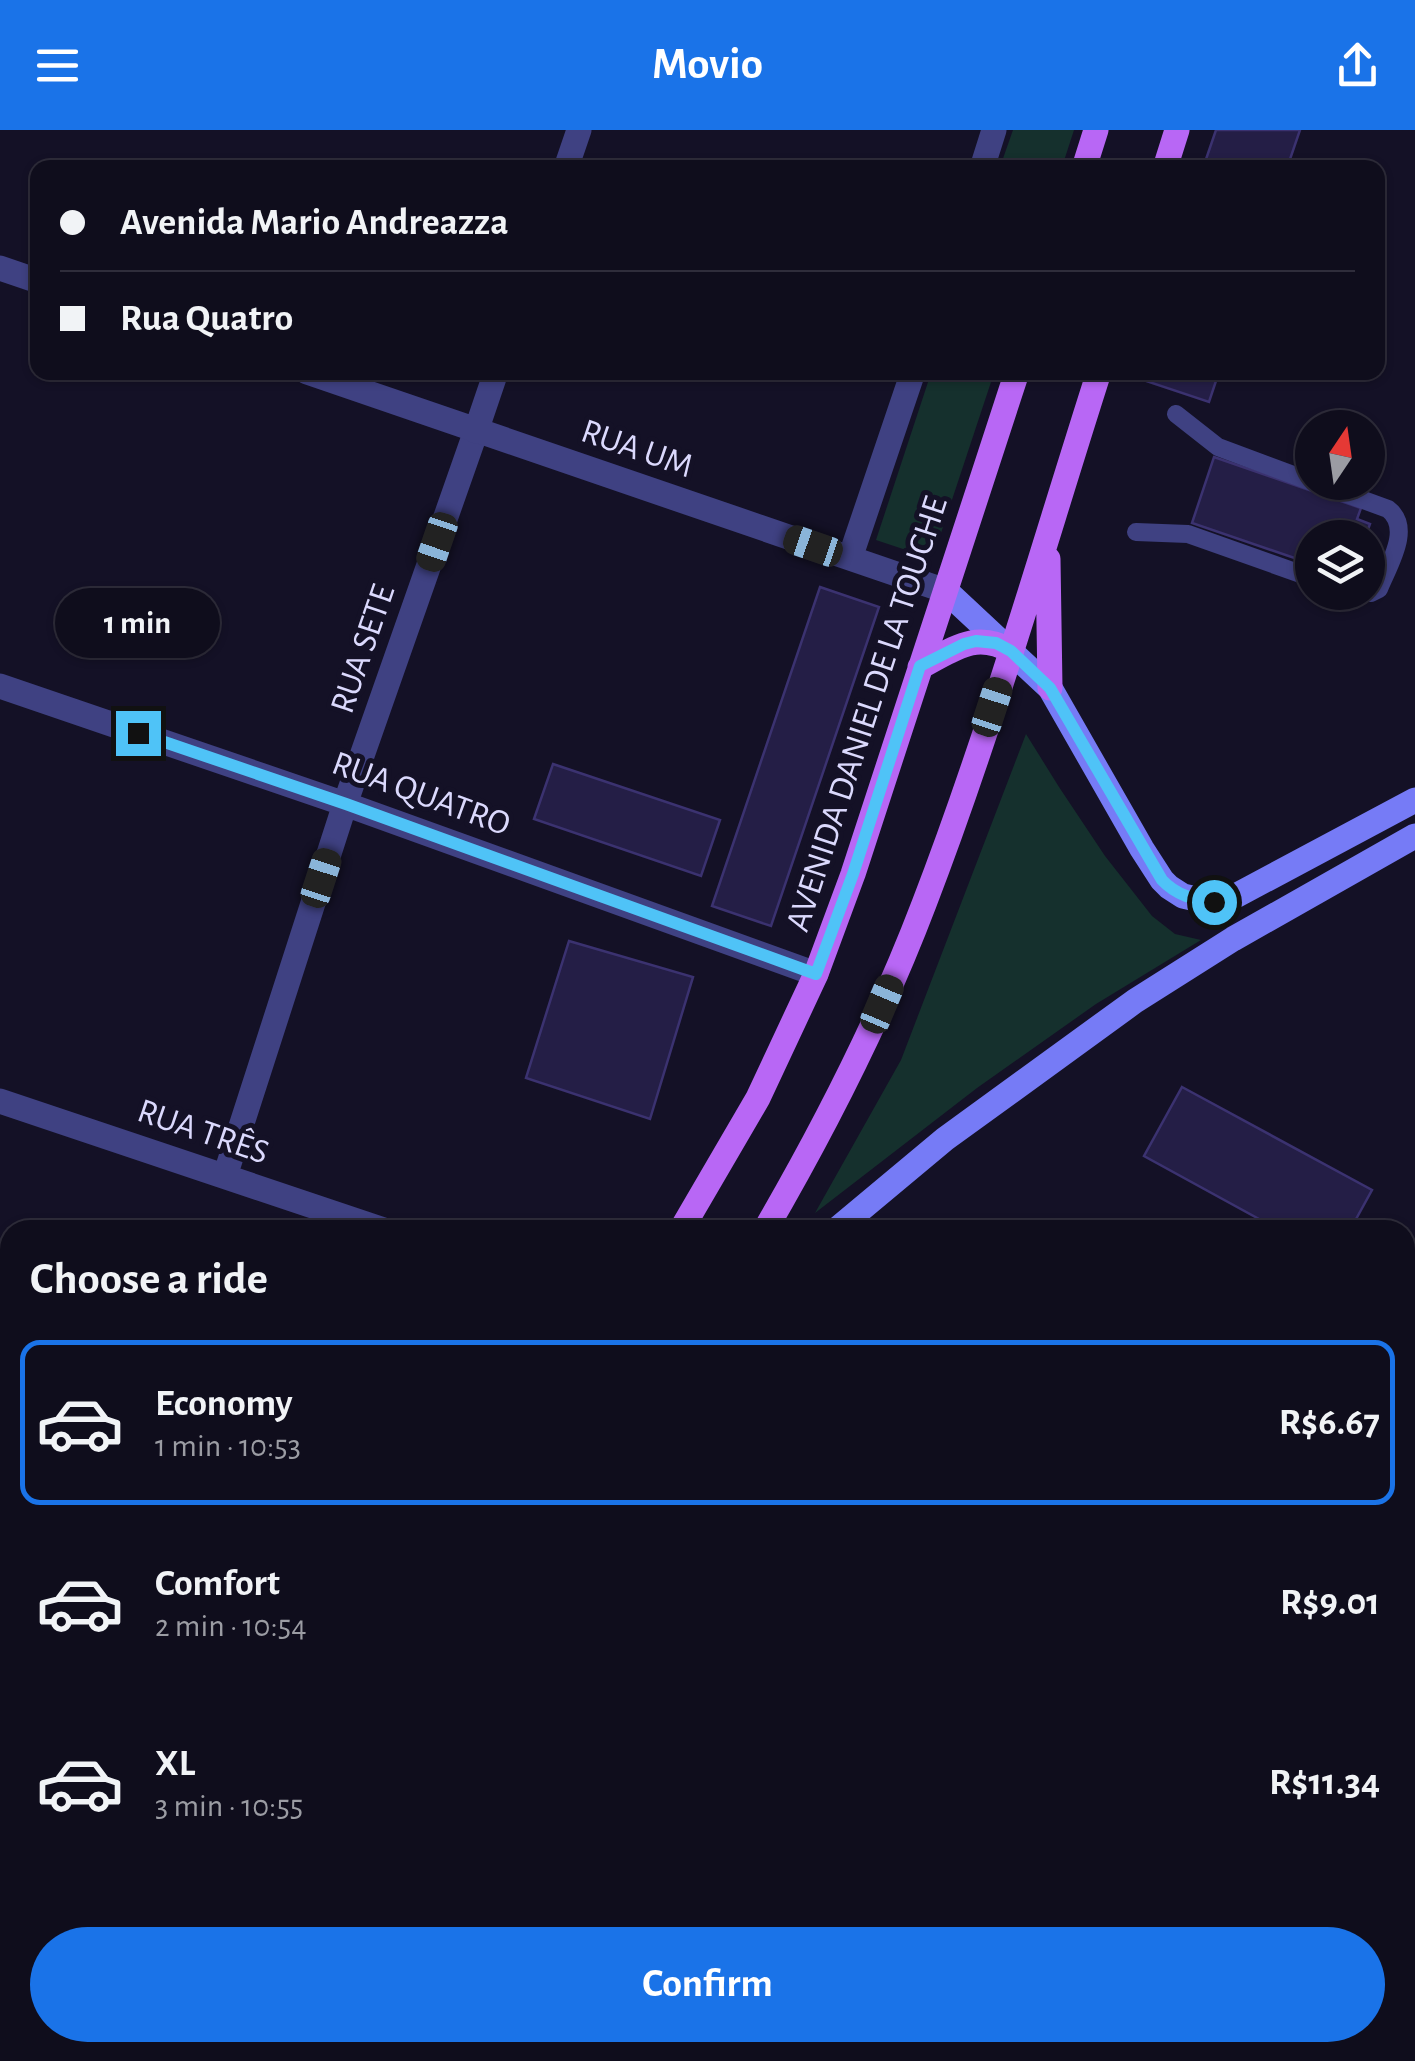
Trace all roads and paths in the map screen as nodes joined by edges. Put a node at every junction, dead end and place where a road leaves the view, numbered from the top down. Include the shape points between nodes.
1 (579, 130) edge
2 (994, 130) edge
3 (1096, 130) edge
4 (1177, 130) edge
5 (569, 160) edge
6 (985, 160) edge
7 (1087, 160) edge
8 (1168, 160) edge
9 (0, 268) edge
10 (30, 277) edge
11 (329, 380) edge
12 (493, 380) edge
13 (910, 380) edge
14 (1014, 380) edge
15 (1097, 380) edge
16 (1176, 414) dead end
17 (476, 430) junction
18 (1295, 475) edge
19 (1363, 500) edge
20 (1136, 532) dead end
21 (1048, 534) junction
22 (850, 558) junction
23 (1295, 572) edge
24 (1385, 574) edge
25 (946, 591) junction
26 (1011, 651) junction
27 (920, 666) junction
28 (0, 686) edge
29 (1050, 688) junction
30 (1415, 800) edge
31 (346, 804) junction
32 (1415, 836) edge
33 (816, 974) junction
34 (0, 1101) edge
35 (225, 1176) junction
36 (355, 1220) edge
37 (687, 1220) edge
38 (771, 1220) edge
39 (848, 1220) edge

1 - 5 street
2 - 6 street
3 - 7 main road
4 - 8 main road
9 - 10 street
11 - 17 street, RUA UM
12 - 17 street
13 - 22 street
14 - 25 main road, AVENIDA DANIEL DE LA TOUCHE
15 - 21 main road
16 - 18 lane via 1218,447
17 - 22 street, RUA UM
17 - 31 street, RUA SETE
19 - 24 lane via 1388,509 1400,525
20 - 23 lane via 1188,534
21 - 26 main road
21 - 29 main road
22 - 25 street, RUA UM
25 - 26 main road
25 - 27 main road, AVENIDA DANIEL DE LA TOUCHE
26 - 27 main road via 976,641
26 - 29 main road
26 - 38 main road via 924,903 877,1016
27 - 33 main road, AVENIDA DANIEL DE LA TOUCHE
28 - 31 street, RUA QUATRO
29 - 30 main road via 1162,880 1183,896 1226,901
31 - 33 street, RUA QUATRO
31 - 35 street, RUA SETE
32 - 39 main road via 1136,1001 945,1139
33 - 37 main road, AVENIDA DANIEL DE LA TOUCHE via 758,1098
34 - 35 street, RUA TRÊS
35 - 36 street, RUA TRÊS

